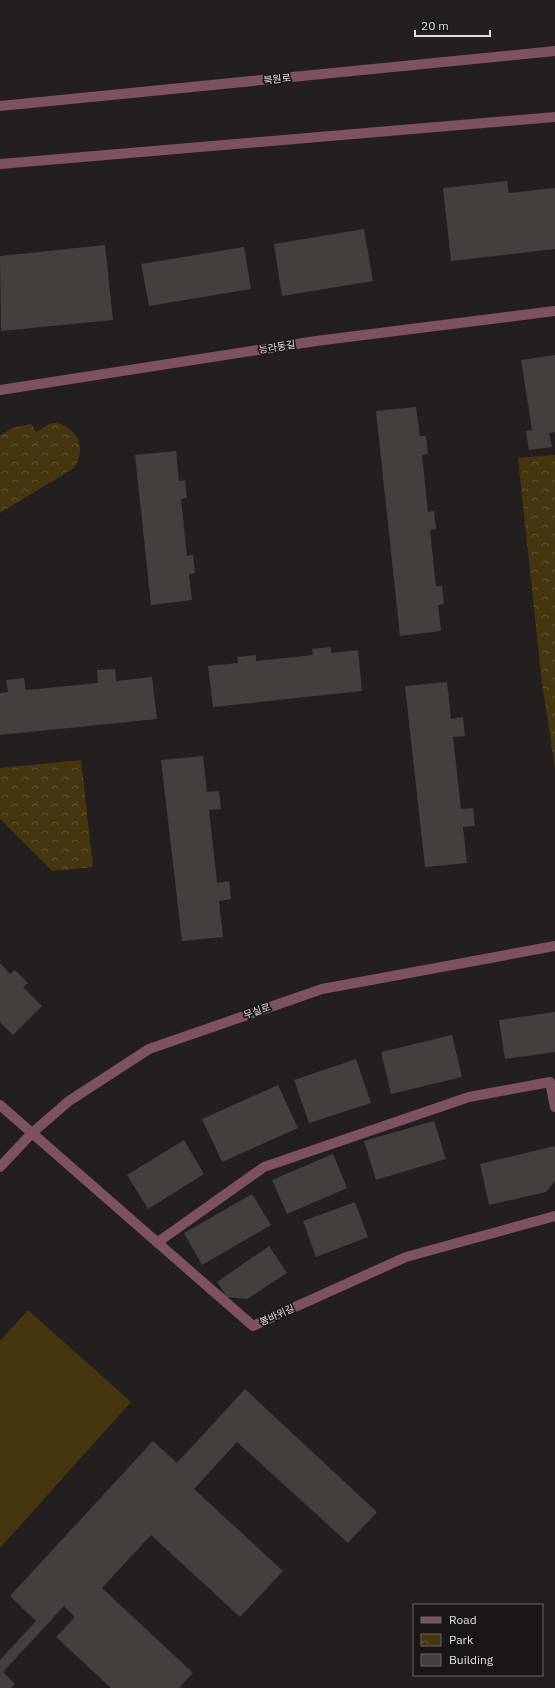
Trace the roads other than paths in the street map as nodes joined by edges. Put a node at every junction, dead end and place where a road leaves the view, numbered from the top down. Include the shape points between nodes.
1 (555, 51) edge
2 (0, 106) edge
3 (555, 117) edge
4 (0, 164) edge
5 (555, 311) edge
6 (0, 390) edge
7 (555, 946) edge
8 (0, 1105) edge
9 (555, 1106) edge
10 (32, 1133) junction
11 (0, 1167) edge
12 (555, 1216) edge
13 (158, 1242) junction

1 - 2 street, 북원로
3 - 4 street
5 - 6 street, 능라동길 via 316,341
7 - 10 street, 무실로 via 322,990 149,1049 69,1101
8 - 10 street, 봉바위길
9 - 13 street via 550,1082 469,1097 264,1167
10 - 11 street, 무실로
10 - 13 street, 봉바위길
12 - 13 street, 봉바위길 via 406,1257 253,1326

